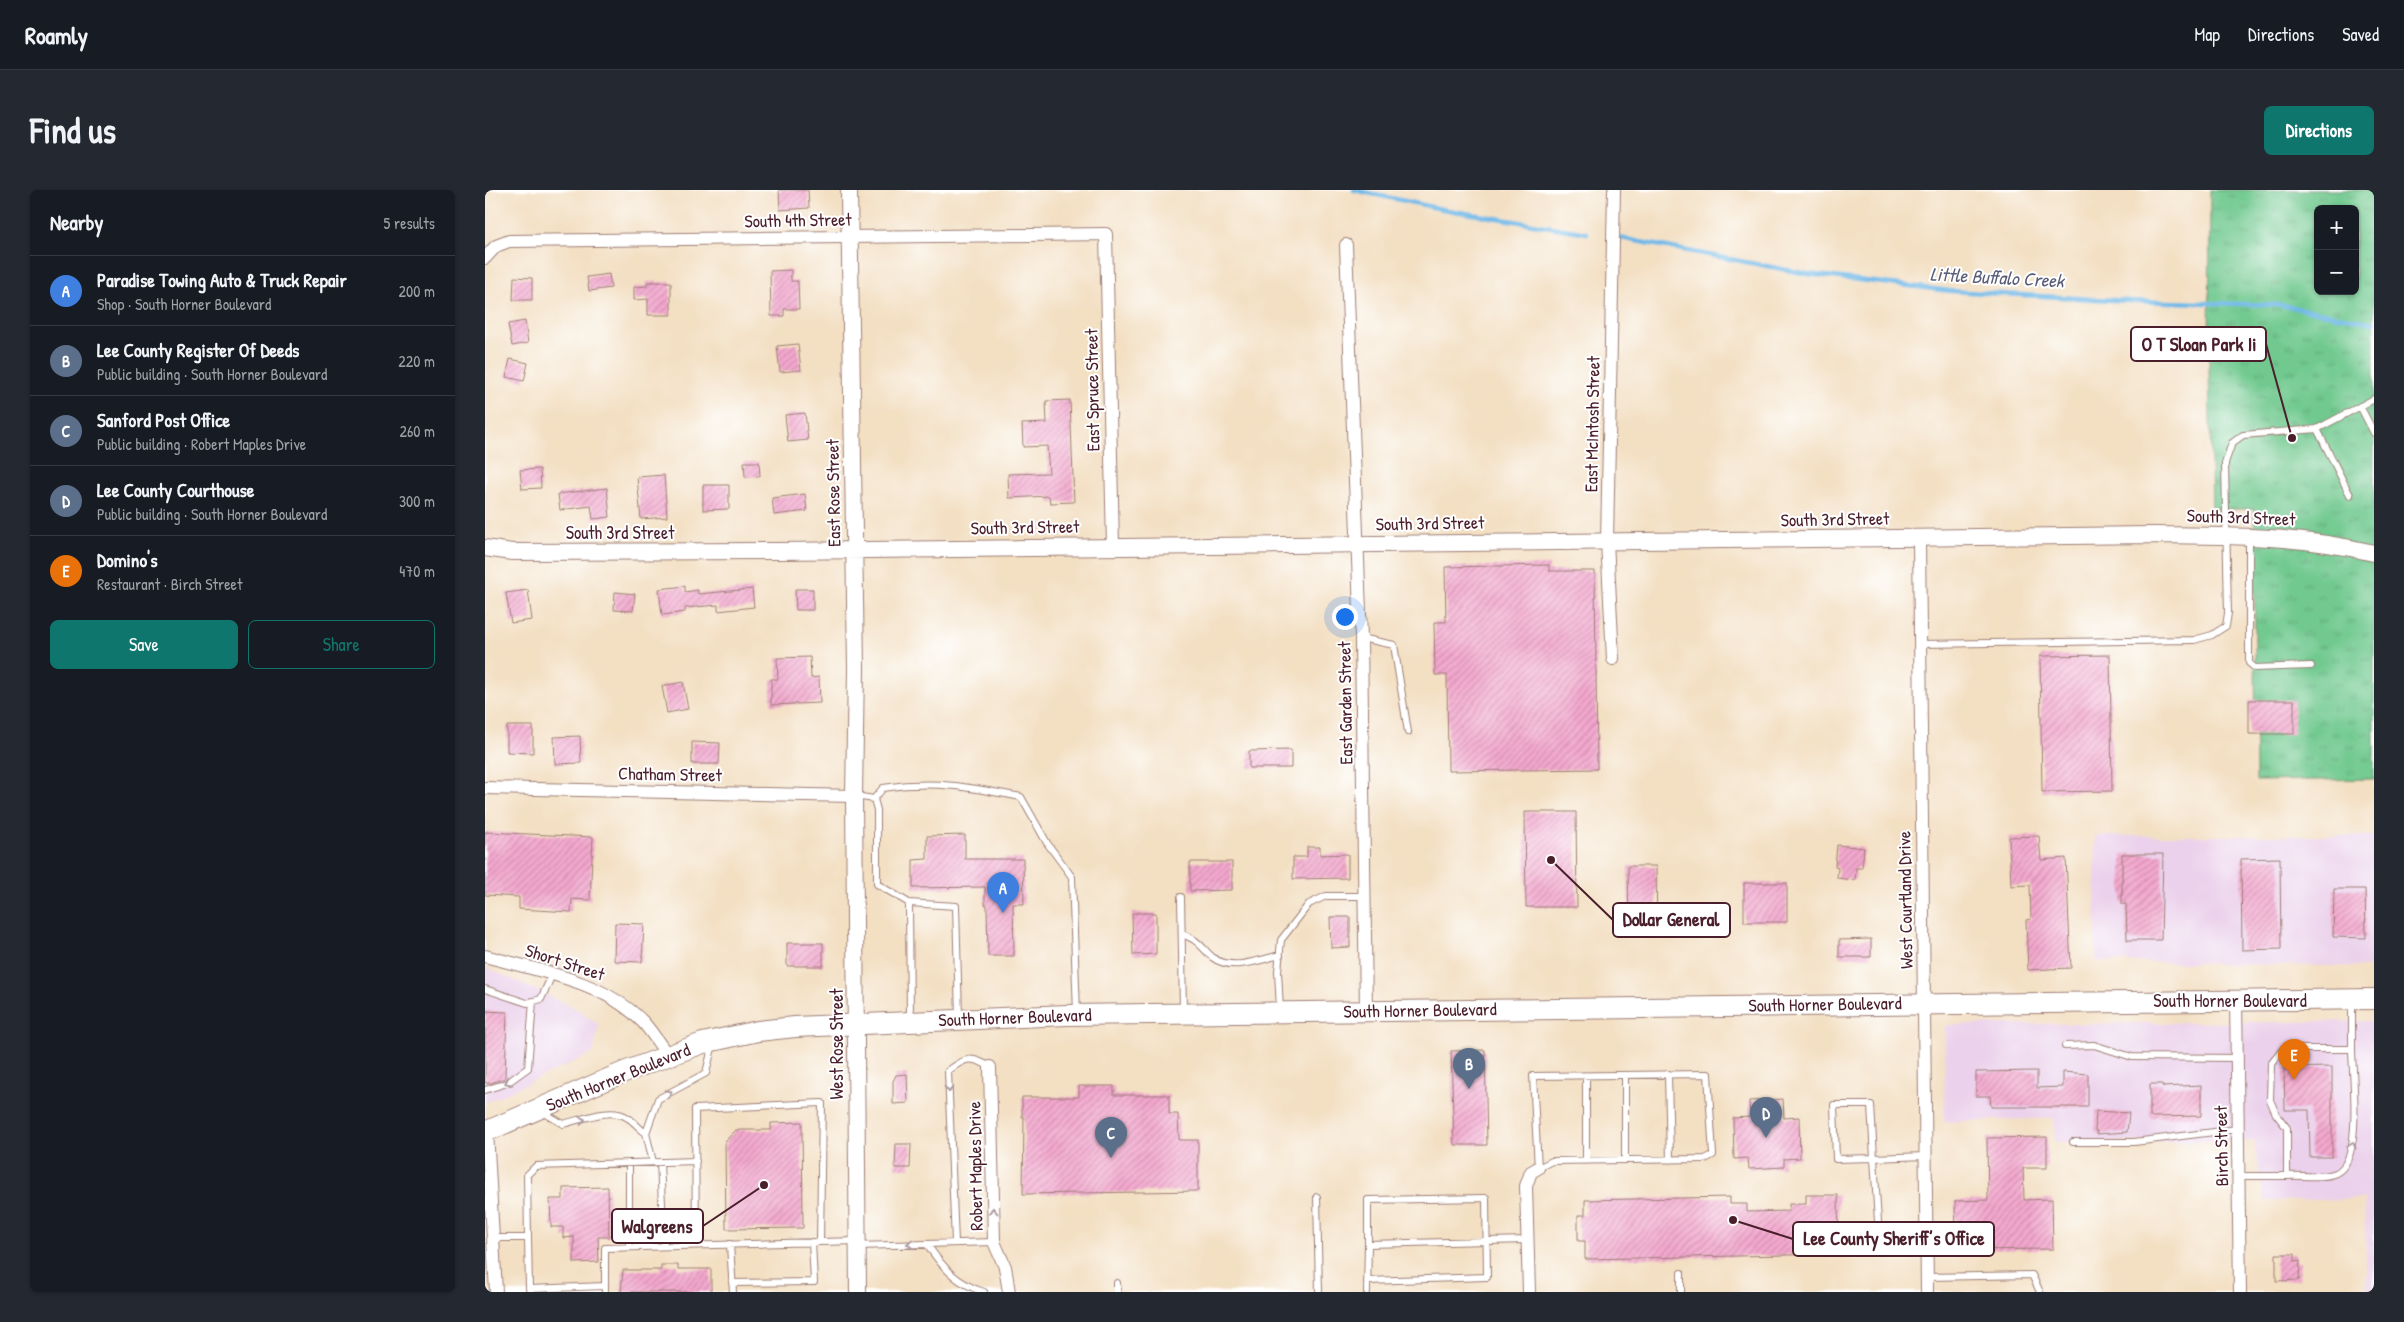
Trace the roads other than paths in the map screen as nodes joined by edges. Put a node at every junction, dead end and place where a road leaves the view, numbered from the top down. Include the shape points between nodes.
1 (849, 190) edge
2 (1614, 190) edge
3 (1106, 234) joint
4 (849, 237) junction
5 (1346, 245) dead end
6 (488, 253) edge
7 (2374, 399) edge
8 (2360, 406) junction
9 (2317, 429) junction
10 (2374, 433) edge
11 (2350, 495) dead end
12 (2227, 536) junction
13 (2249, 536) junction
14 (1919, 538) junction
15 (1607, 541) junction
16 (1359, 544) junction
17 (1113, 546) junction
18 (485, 548) edge
19 (854, 550) junction
20 (2374, 553) edge
21 (1361, 638) junction
22 (1920, 644) junction
23 (1613, 659) dead end
24 (2311, 666) dead end
25 (1408, 732) dead end
26 (485, 788) edge
27 (854, 796) junction
28 (874, 799) junction
29 (1366, 896) junction
30 (1181, 897) dead end
31 (909, 903) junction
32 (1182, 934) junction
33 (1280, 955) junction
34 (485, 956) edge
35 (551, 975) junction
36 (485, 989) edge
37 (2236, 999) junction
38 (2352, 999) junction
39 (2374, 999) edge
40 (533, 1001) junction
41 (1924, 1003) junction
42 (1367, 1010) junction
43 (1280, 1012) junction
44 (1183, 1013) junction
45 (1077, 1014) junction
46 (959, 1019) junction
47 (911, 1022) junction
48 (856, 1024) junction
49 (714, 1040) junction
50 (2065, 1046) dead end
51 (2352, 1049) junction
52 (668, 1056) junction
53 (2237, 1058) junction
54 (990, 1067) joint
55 (1668, 1074) junction
56 (1625, 1075) junction
57 (1586, 1076) junction
58 (485, 1090) edge
59 (538, 1109) junction
60 (2238, 1129) junction
61 (486, 1132) edge
62 (646, 1133) junction
63 (2073, 1142) dead end
64 (1925, 1156) junction
65 (1874, 1158) junction
66 (1625, 1160) junction
67 (1670, 1160) junction
68 (695, 1161) junction
69 (1585, 1161) junction
70 (656, 1162) junction
71 (629, 1163) junction
72 (1538, 1168) junction
73 (2239, 1176) junction
74 (2287, 1176) junction
75 (1317, 1197) dead end
76 (528, 1238) junction
77 (1879, 1238) dead end
78 (1528, 1240) junction
79 (1486, 1241) junction
80 (812, 1242) junction
81 (820, 1242) junction
82 (955, 1242) junction
83 (994, 1242) junction
84 (858, 1243) junction
85 (490, 1244) edge
86 (730, 1244) junction
87 (927, 1244) junction
88 (1369, 1244) junction
89 (696, 1245) junction
90 (664, 1246) junction
91 (629, 1247) junction
92 (1681, 1273) dead end
93 (1927, 1277) junction
94 (1367, 1281) junction
95 (1117, 1282) dead end
96 (732, 1283) junction
97 (605, 1289) edge
98 (496, 1292) edge
99 (733, 1292) edge
100 (858, 1292) edge
101 (984, 1292) edge
102 (1009, 1292) edge
103 (1117, 1292) edge
104 (1319, 1292) edge
105 (1367, 1292) edge
106 (1529, 1292) edge
107 (1681, 1292) edge
108 (1927, 1292) edge
109 (2040, 1292) edge
110 (2240, 1292) edge

1 - 4 street, East Rose Street
2 - 15 street, East McIntosh Street
3 - 4 street, South 4th Street
3 - 17 street, East Spruce Street
4 - 6 street, South 4th Street via 509,241
4 - 19 street, East Rose Street
5 - 16 street, East Garden Street
7 - 8 lane
8 - 9 lane
8 - 10 lane
9 - 11 lane
9 - 12 lane via 2243,435 2232,443 2225,462
12 - 13 street, South 3rd Street
12 - 14 street, South 3rd Street
12 - 22 lane via 2229,613 2226,626 2212,635 2194,640
13 - 20 street, South 3rd Street via 2302,539
13 - 24 lane via 2249,663 2255,668
14 - 15 street, South 3rd Street
14 - 22 street, West Courtland Drive
15 - 16 street, South 3rd Street
15 - 23 street, East McIntosh Street
16 - 17 street, South 3rd Street
16 - 21 street, East Garden Street
17 - 19 street, South 3rd Street
18 - 19 street, South 3rd Street via 511,552
19 - 27 street, East Rose Street
21 - 25 lane via 1394,645
21 - 29 street, East Garden Street
22 - 41 street, West Courtland Drive
26 - 27 street, Chatham Street
27 - 28 lane
27 - 48 street, West Rose Street
28 - 31 lane via 877,810 877,884
28 - 45 lane via 883,788 914,783 964,785 1021,797 1072,877
29 - 33 lane via 1326,896 1309,904 1281,940
29 - 42 street, East Garden Street
30 - 32 lane
31 - 46 lane via 956,906
31 - 47 lane
32 - 33 lane via 1197,940 1223,963 1239,964
32 - 44 lane
33 - 43 lane
34 - 35 street, Short Street
35 - 40 lane via 541,999
35 - 52 street, Short Street via 594,987 619,1002 643,1022
36 - 40 lane via 510,999 527,1003
37 - 38 main road, South Horner Boulevard
37 - 41 main road, South Horner Boulevard
37 - 53 street, Birch Street
38 - 39 main road, South Horner Boulevard
38 - 51 lane
40 -> 58 lane via 528,1068 507,1083
41 - 42 main road, South Horner Boulevard
41 - 64 street, West Courtland Drive
42 - 43 main road, South Horner Boulevard
43 - 44 main road, South Horner Boulevard
44 - 45 main road, South Horner Boulevard
45 - 46 main road, South Horner Boulevard
46 - 47 main road, South Horner Boulevard
47 - 48 main road, South Horner Boulevard
48 - 49 main road, South Horner Boulevard via 758,1031
48 - 84 street, West Rose Street
49 - 52 main road, South Horner Boulevard
62 -> 49 lane via 658,1098 706,1073
50 - 53 lane via 2093,1045 2132,1057
74 -> 51 lane via 2337,1173 2349,1162 2354,1138
51 - 74 lane via 2283,1049 2271,1064 2270,1100 2287,1128
52 - 59 main road, South Horner Boulevard
53 - 60 street, Birch Street
54 -> 82 lane via 977,1059 963,1060 948,1072
83 -> 54 street, Robert Maples Drive
55 - 56 lane
55 - 67 lane
55 - 67 lane via 1708,1074 1713,1156
56 - 57 lane
56 - 66 lane
57 - 69 lane
57 - 72 lane via 1533,1076
59 - 61 main road, South Horner Boulevard
59 -> 62 lane via 563,1124 610,1113 619,1114
60 - 63 lane via 2134,1142
60 - 73 street, Birch Street
61 - 85 street
62 - 70 lane
64 - 65 lane
64 - 93 street, West Courtland Drive
65 - 65 lane via 1836,1159 1834,1105 1871,1105
65 - 77 lane
66 - 67 lane
66 - 69 lane
68 - 70 lane
68 - 81 lane via 695,1109 822,1103
68 - 89 lane
69 - 72 lane via 1552,1161
70 - 71 lane
70 - 90 lane
71 - 76 lane via 535,1166 527,1175
71 - 91 lane
72 - 78 street via 1531,1172 1526,1186
73 - 74 lane
73 - 110 street, Birch Street
75 - 104 lane
76 - 85 lane
76 - 97 lane via 529,1289
78 - 79 lane
78 - 106 street
79 - 88 lane
79 - 88 lane via 1486,1198 1368,1200
79 - 94 lane via 1487,1277
80 - 81 lane
80 - 86 lane
80 - 96 lane via 814,1282
81 - 84 lane
82 - 83 lane
82 - 87 lane
83 - 102 street, Robert Maples Drive via 1005,1267
87 -> 84 lane
84 - 100 street, West Rose Street
85 - 98 street
86 - 89 lane
86 - 96 lane
87 - 101 lane via 959,1282
88 - 94 lane
89 - 90 lane
90 - 91 lane
91 - 97 lane via 605,1248
92 - 107 lane
93 - 108 street, West Courtland Drive
93 - 109 lane via 2032,1275
94 - 105 lane
95 - 103 lane
96 - 99 lane

